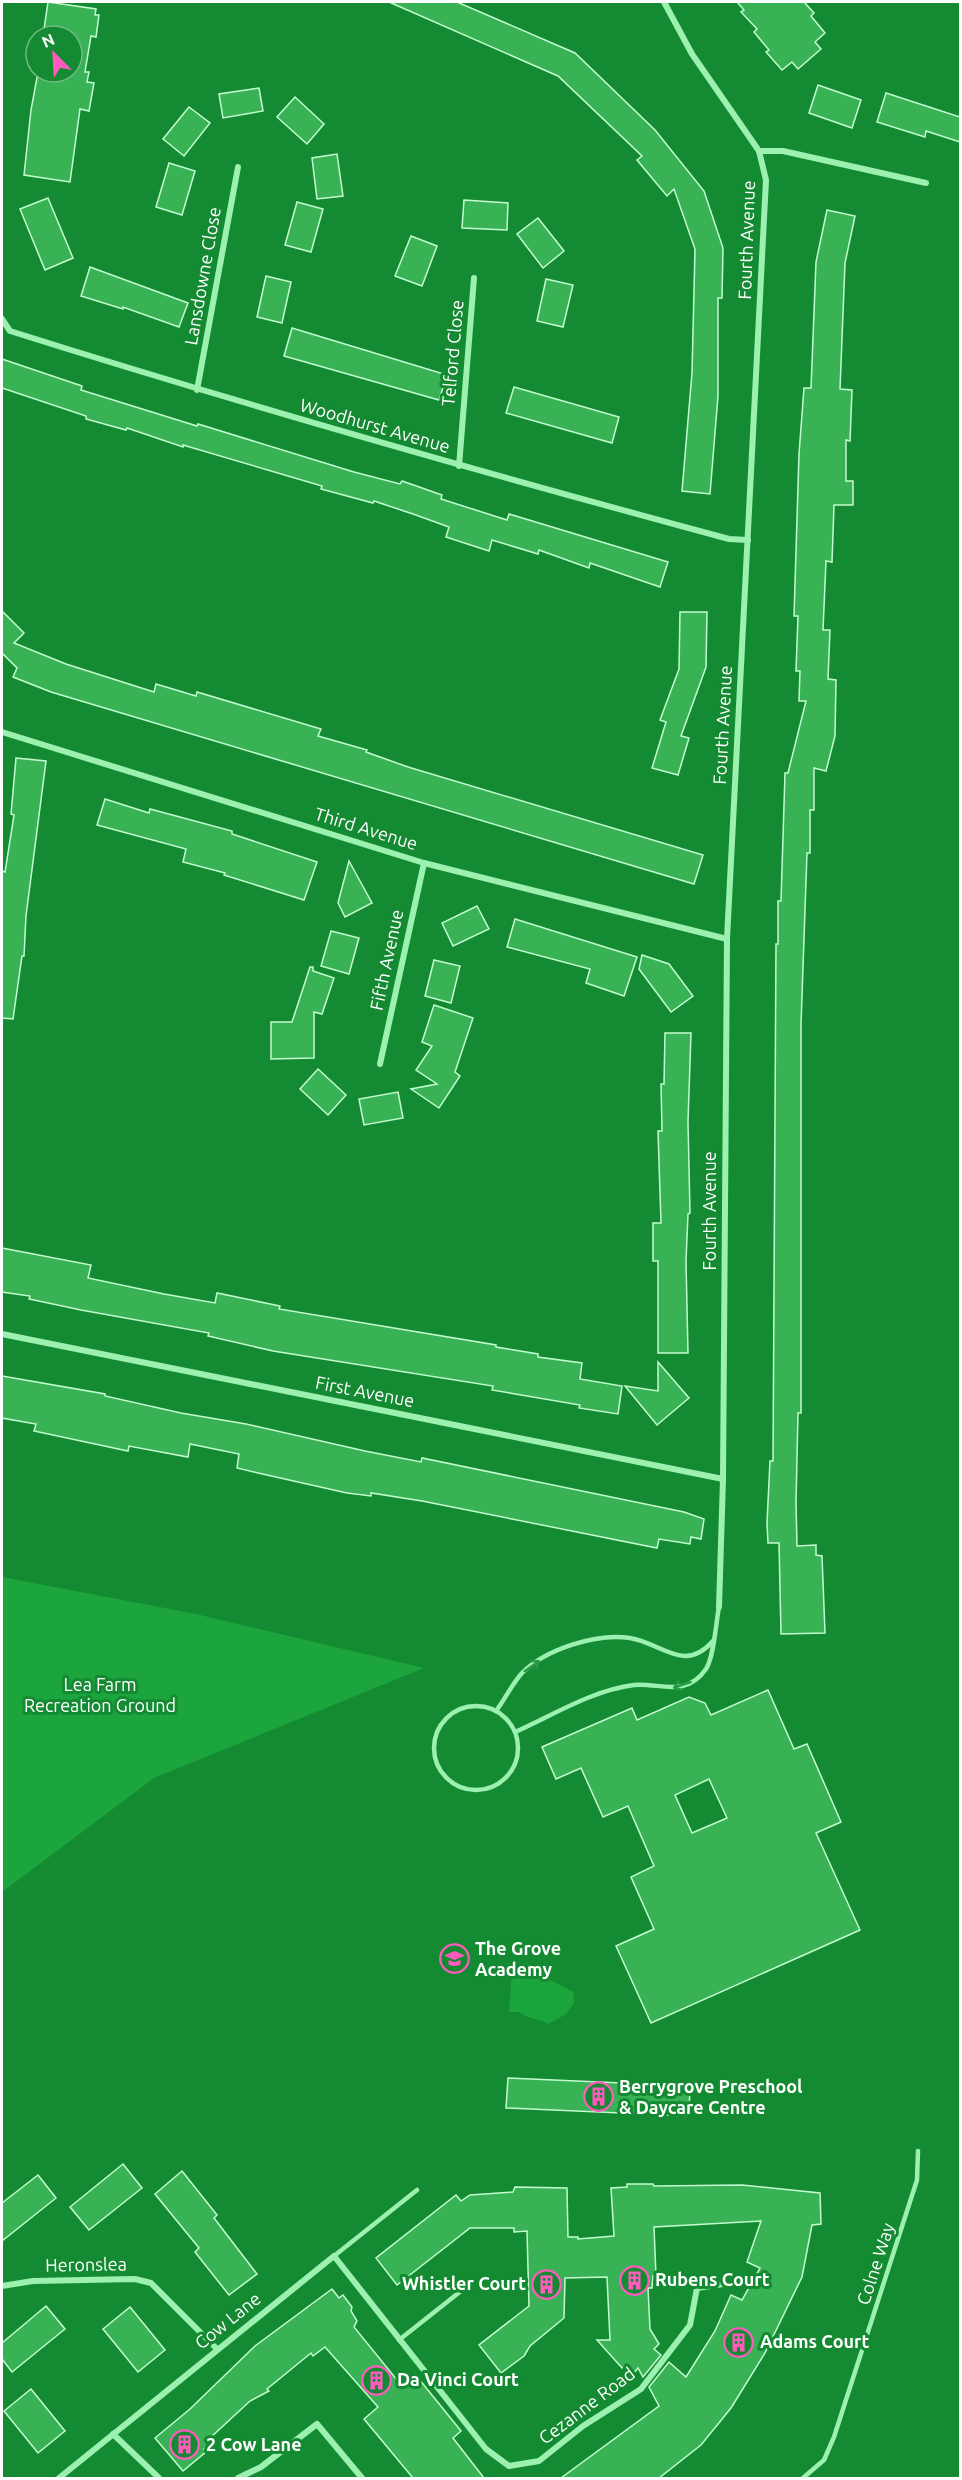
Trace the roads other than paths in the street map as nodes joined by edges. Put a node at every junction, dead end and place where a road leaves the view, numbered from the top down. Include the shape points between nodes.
1 (664, 2) edge
2 (759, 151) junction
3 (238, 167) dead end
4 (926, 183) dead end
5 (474, 278) dead end
6 (2, 319) edge
7 (197, 390) junction
8 (459, 466) junction
9 (748, 540) junction
10 (2, 732) edge
11 (424, 863) junction
12 (727, 939) junction
13 (380, 1064) dead end
14 (2, 1334) edge
15 (723, 1479) junction
16 (719, 1607) joint
17 (713, 1641) junction
18 (496, 1711) junction
19 (515, 1732) junction
20 (918, 2151) dead end
21 (417, 2190) dead end
22 (334, 2256) junction
23 (723, 2284) dead end
24 (2, 2286) edge
25 (466, 2287) dead end
26 (399, 2340) junction
27 (217, 2349) junction
28 (113, 2434) junction
29 (59, 2478) edge
30 (159, 2478) edge
31 (238, 2478) edge
32 (362, 2478) edge
33 (803, 2478) edge

1 - 2 street, Fourth Avenue via 692,54
2 - 4 street via 783,151
2 - 9 street, Fourth Avenue via 766,180
3 - 7 street, Lansdowne Close
5 - 8 street, Telford Close
6 - 7 street, Woodhurst Avenue via 10,331
7 - 8 street, Woodhurst Avenue
8 - 9 street, Woodhurst Avenue via 729,539
9 - 12 street, Fourth Avenue
10 - 11 street, Third Avenue
11 - 12 street, Third Avenue
11 - 13 street, Fifth Avenue
12 - 15 street, Fourth Avenue
14 - 15 street, First Avenue
15 - 16 street, Fourth Avenue
16 - 17 lane
18 -> 17 lane via 522,1673 564,1649 600,1639 627,1638 683,1657 704,1652
17 -> 19 lane via 707,1668 692,1682 663,1689 637,1685 609,1691
18 - 19 lane
18 - 19 lane via 469,1707 444,1720 433,1746 441,1773 464,1789 491,1788 512,1771 518,1745
20 - 33 lane, Colne Way via 917,2180 834,2437 824,2460
21 - 22 lane, Cow Lane
22 - 26 street, Cezanne Road
22 - 27 street, Cow Lane
23 - 26 street, Cezanne Road via 697,2288 690,2325 641,2389 583,2426 539,2461 509,2466 486,2449
24 - 27 street, Heronslea via 33,2281 135,2278 151,2283
25 - 26 lane
27 - 28 street, Cow Lane
28 - 29 street, Cow Lane
28 - 30 street
31 - 32 street via 261,2468 317,2424

